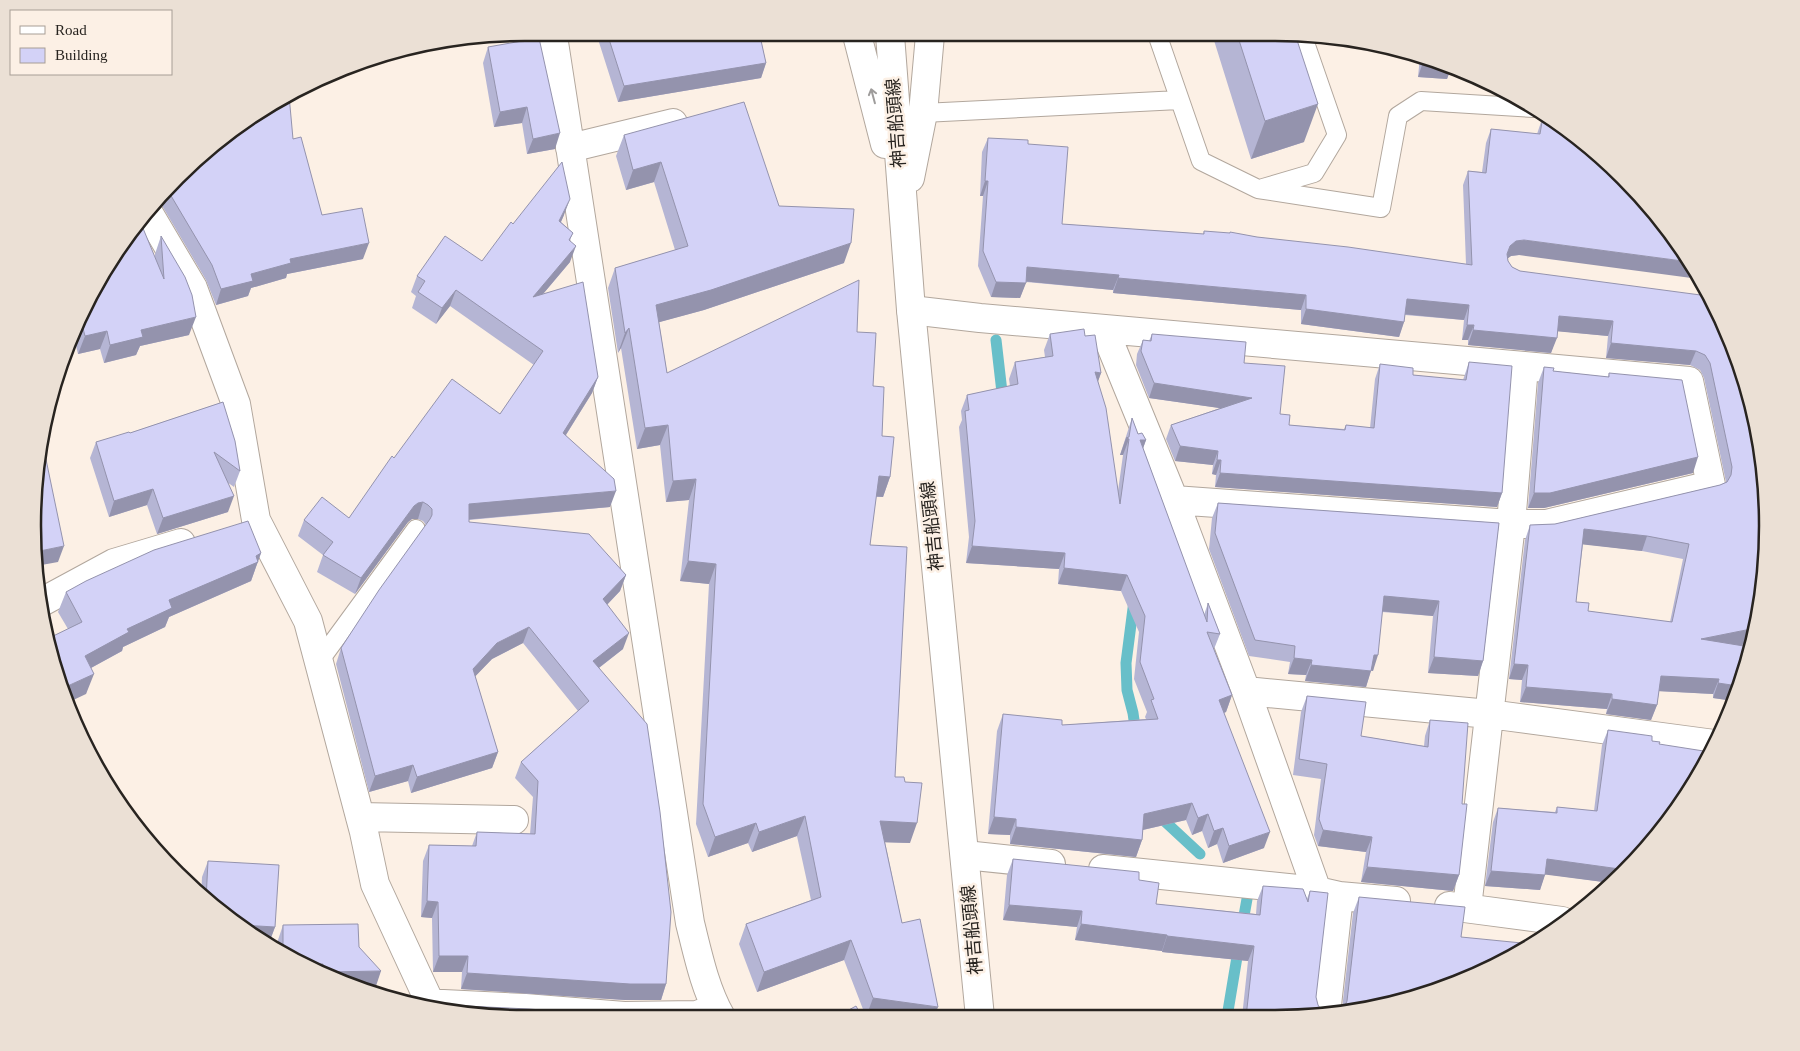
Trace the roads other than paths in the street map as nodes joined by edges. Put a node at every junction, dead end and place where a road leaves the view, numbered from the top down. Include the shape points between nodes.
1 (554, 41) edge
2 (859, 41) edge
3 (890, 41) edge
4 (929, 41) edge
5 (1159, 41) edge
6 (1305, 42) edge
7 (1180, 100) junction
8 (1519, 107) edge
9 (923, 113) junction
10 (676, 122) edge
11 (570, 148) junction
12 (1258, 189) junction
13 (903, 211) junction
14 (151, 218) edge
15 (911, 310) junction
16 (1104, 329) junction
17 (1524, 366) junction
18 (1174, 500) junction
19 (1511, 524) junction
20 (416, 530) dead end
21 (209, 534) edge
22 (47, 599) edge
23 (320, 660) junction
24 (1246, 691) junction
25 (1489, 714) junction
26 (1707, 743) edge
27 (360, 817) junction
28 (514, 820) dead end
29 (965, 855) junction
30 (1328, 893) junction
31 (1467, 908) junction
32 (1555, 920) edge
33 (426, 999) edge
34 (465, 1006) edge
35 (1326, 1007) edge
36 (526, 1010) edge
37 (717, 1010) edge
38 (979, 1010) edge

1 - 11 street
13 -> 2 street
3 - 13 street, 神吉船頭線
4 - 9 street
5 - 7 lane
6 - 12 lane via 1337,135 1314,173
7 - 9 lane
7 - 12 lane via 1201,161
8 - 12 lane via 1422,101 1398,116 1381,208
9 - 13 street
10 - 11 street
11 - 37 street via 690,923 699,961
13 - 15 street, 神吉船頭線
14 - 23 street via 193,288 236,404 247,523 308,621
15 - 16 street
15 - 29 street, 神吉船頭線
16 - 17 street
16 - 18 street
17 - 19 street
17 - 19 street via 1689,381 1711,485 1546,524
18 - 19 street
18 - 24 street
19 - 25 street
20 - 23 lane
21 - 22 street via 114,563
23 - 27 street
24 - 25 street
24 - 30 street
25 - 26 street
25 - 31 street
27 - 28 street
27 - 33 street via 375,884
29 - 30 street
29 - 38 street, 神吉船頭線
30 - 31 street
30 - 35 street
31 - 32 street
34 - 36 street

